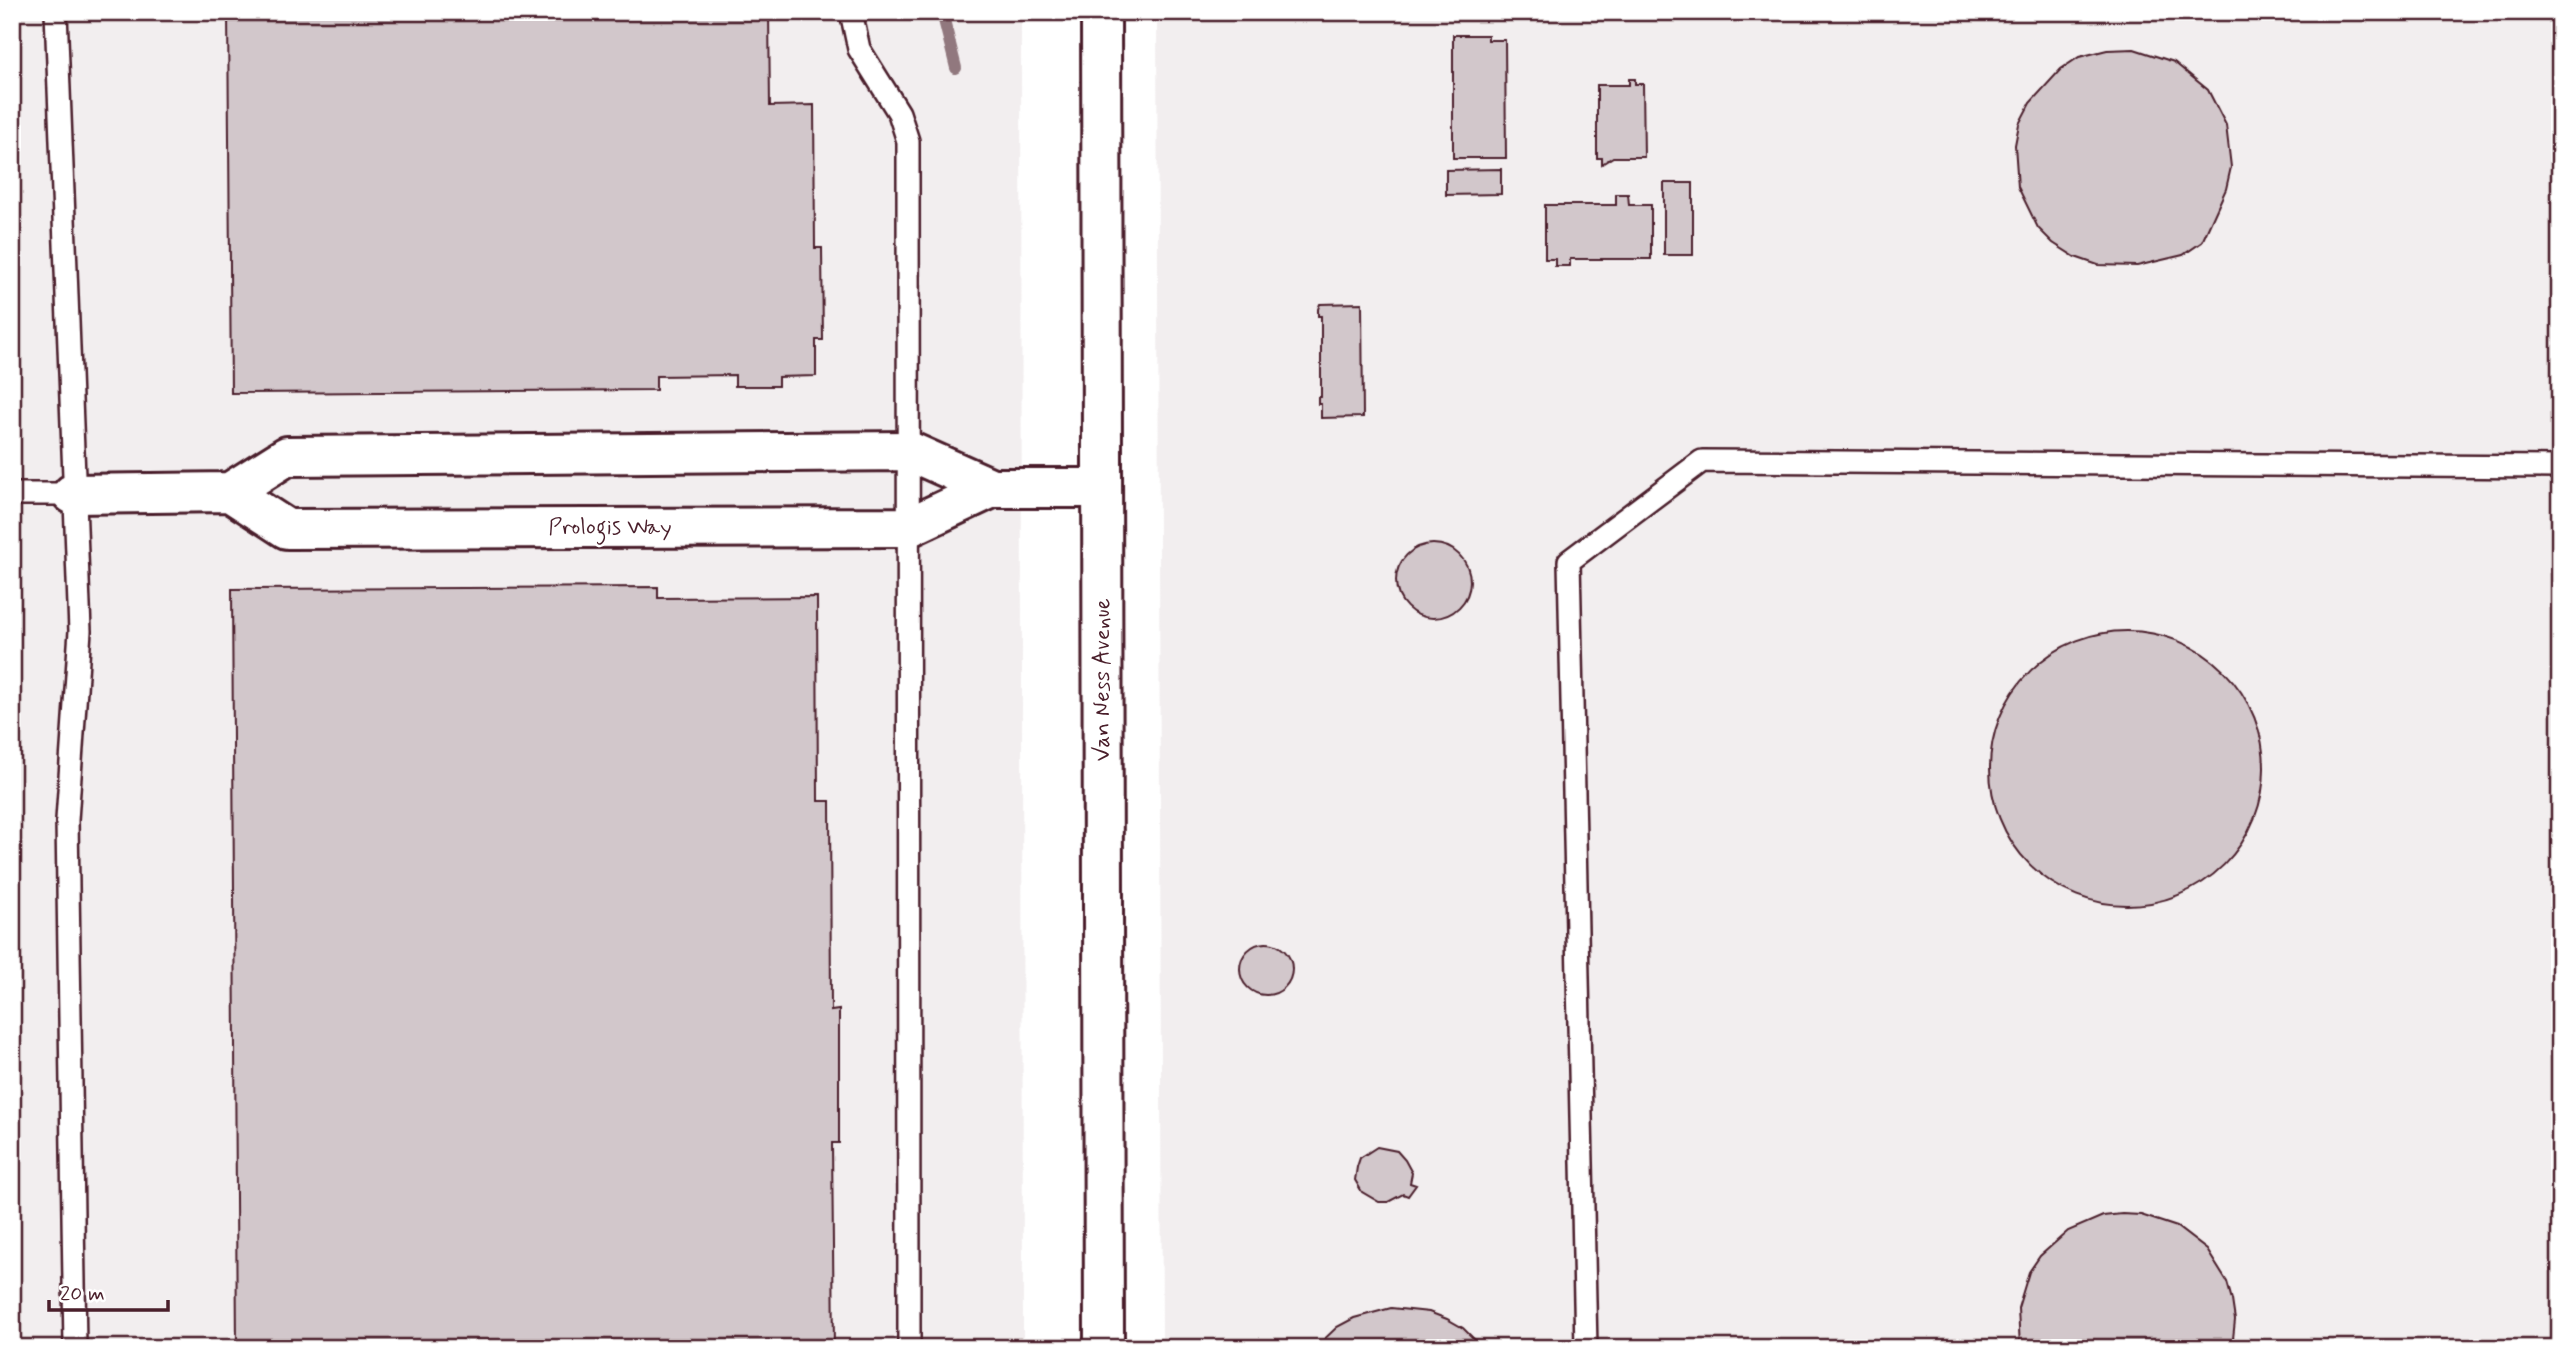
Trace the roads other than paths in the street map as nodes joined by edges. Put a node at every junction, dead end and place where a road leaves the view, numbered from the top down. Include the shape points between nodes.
1 (56, 12) edge
2 (851, 12) edge
3 (1101, 12) edge
4 (909, 451) junction
5 (2560, 467) edge
6 (992, 488) junction
7 (1102, 488) junction
8 (230, 492) junction
9 (12, 494) edge
10 (72, 494) junction
11 (909, 527) junction
12 (75, 1348) edge
13 (909, 1348) edge
14 (1104, 1348) edge
15 (1586, 1348) edge

1 - 10 lane
2 - 4 lane via 859,48 899,113 908,141
3 - 7 street, Van Ness Avenue
4 - 6 street, Prologis Way
4 - 8 street, Prologis Way via 287,456
4 - 11 lane
5 - 15 lane via 1702,461 1569,561
6 - 7 street, Prologis Way
6 - 11 street, Prologis Way
7 - 14 street, Van Ness Avenue
8 - 10 street
8 - 11 street, Prologis Way via 287,529
9 - 10 lane
10 - 12 lane via 79,631 67,820
11 - 13 lane

